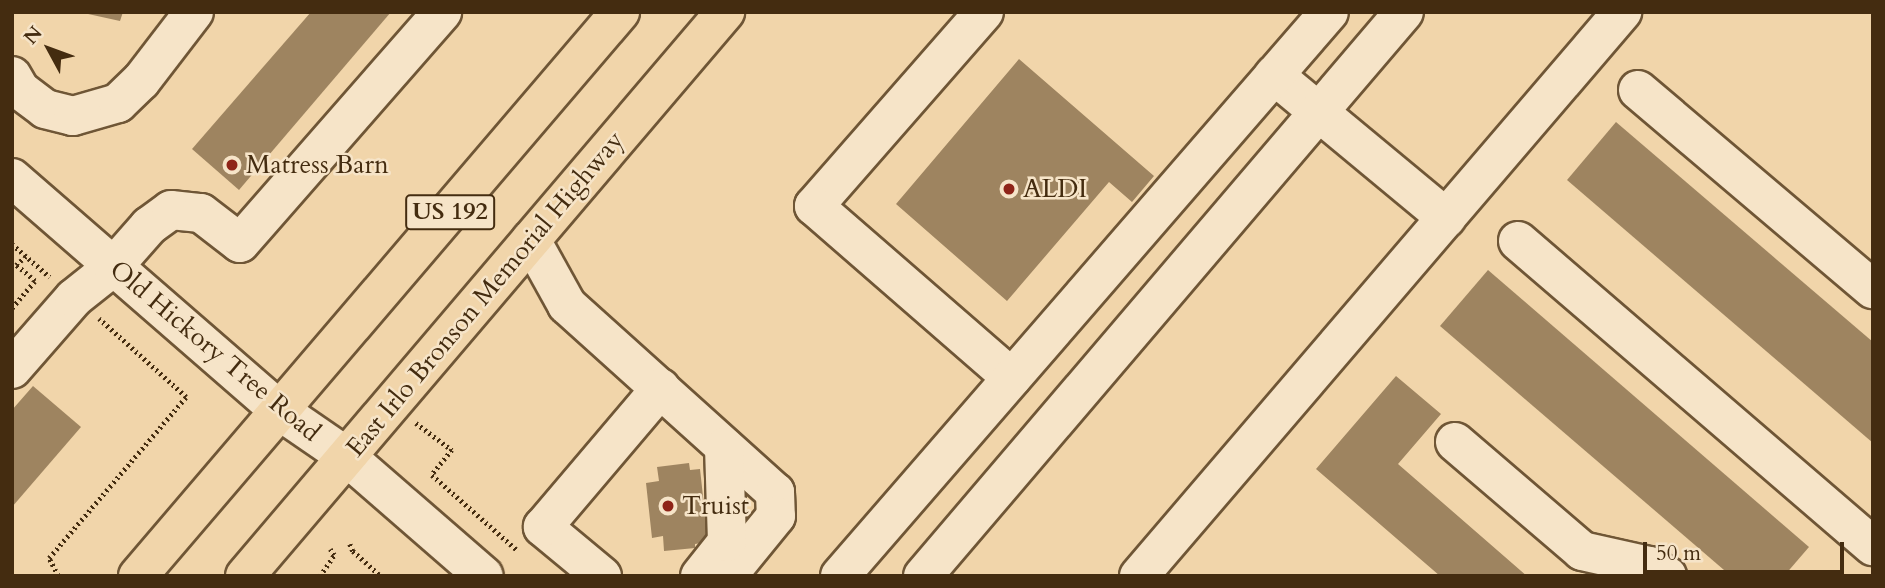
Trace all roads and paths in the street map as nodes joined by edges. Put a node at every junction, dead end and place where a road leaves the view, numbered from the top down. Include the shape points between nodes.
1 (194, 12) edge
2 (442, 12) edge
3 (620, 12) edge
4 (725, 12) edge
5 (984, 12) edge
6 (1329, 12) edge
7 (1404, 12) edge
8 (1622, 12) edge
9 (1274, 75) junction
10 (12, 76) edge
11 (1638, 90) dead end
12 (1320, 112) junction
13 (12, 178) edge
14 (1446, 218) junction
15 (531, 240) junction
16 (1518, 241) dead end
17 (12, 244) edge
18 (26, 256) junction
19 (113, 267) junction
20 (1873, 289) edge
21 (74, 298) junction
22 (12, 307) edge
23 (20, 346) edge
24 (1012, 378) junction
25 (661, 388) junction
26 (280, 411) junction
27 (415, 422) dead end
28 (1455, 442) dead end
29 (724, 447) junction
30 (347, 457) junction
31 (350, 544) dead end
32 (1873, 546) edge
33 (330, 549) dead end
34 (527, 558) dead end
35 (855, 571) edge
36 (58, 576) edge
37 (138, 576) edge
38 (245, 576) edge
39 (320, 576) edge
40 (381, 576) edge
41 (484, 576) edge
42 (602, 576) edge
43 (700, 576) edge
44 (727, 576) edge
45 (923, 576) edge
46 (1139, 576) edge
47 (1667, 576) edge

1 - 10 street via 141,81 118,103 100,110 74,116 44,109 20,90
2 - 19 street via 240,243 201,213 171,210 149,226
3 - 26 highway, US 192
4 - 15 highway, East Irlo Bronson Memorial Highway / US 192
5 - 24 street via 814,206
6 - 9 street
7 - 12 street
8 - 14 street
9 - 12 street
9 - 24 street
11 - 20 street
12 - 14 street
12 - 45 street
13 - 19 street, Old Hickory Tree Road
14 - 46 street
15 - 25 street via 567,305
15 - 30 highway, East Irlo Bronson Memorial Highway / US 192
16 - 32 street
17 - 18 path
18 - 21 path
18 - 22 path via 16,265 35,281
19 - 21 street
19 - 26 street, Old Hickory Tree Road
21 - 23 street
21 - 36 path via 186,397 49,558
24 - 35 street
25 - 29 street
25 - 42 street via 543,527
26 - 30 street, Old Hickory Tree Road
26 - 37 highway, US 192
27 - 34 path via 452,450 432,475
28 - 47 street via 1581,551 1649,566
29 - 43 street via 727,542
29 - 44 street via 775,492 776,516
30 - 38 highway, East Irlo Bronson Memorial Highway / US 192
30 - 41 street, Old Hickory Tree Road
31 - 40 path
33 - 39 path via 334,555

